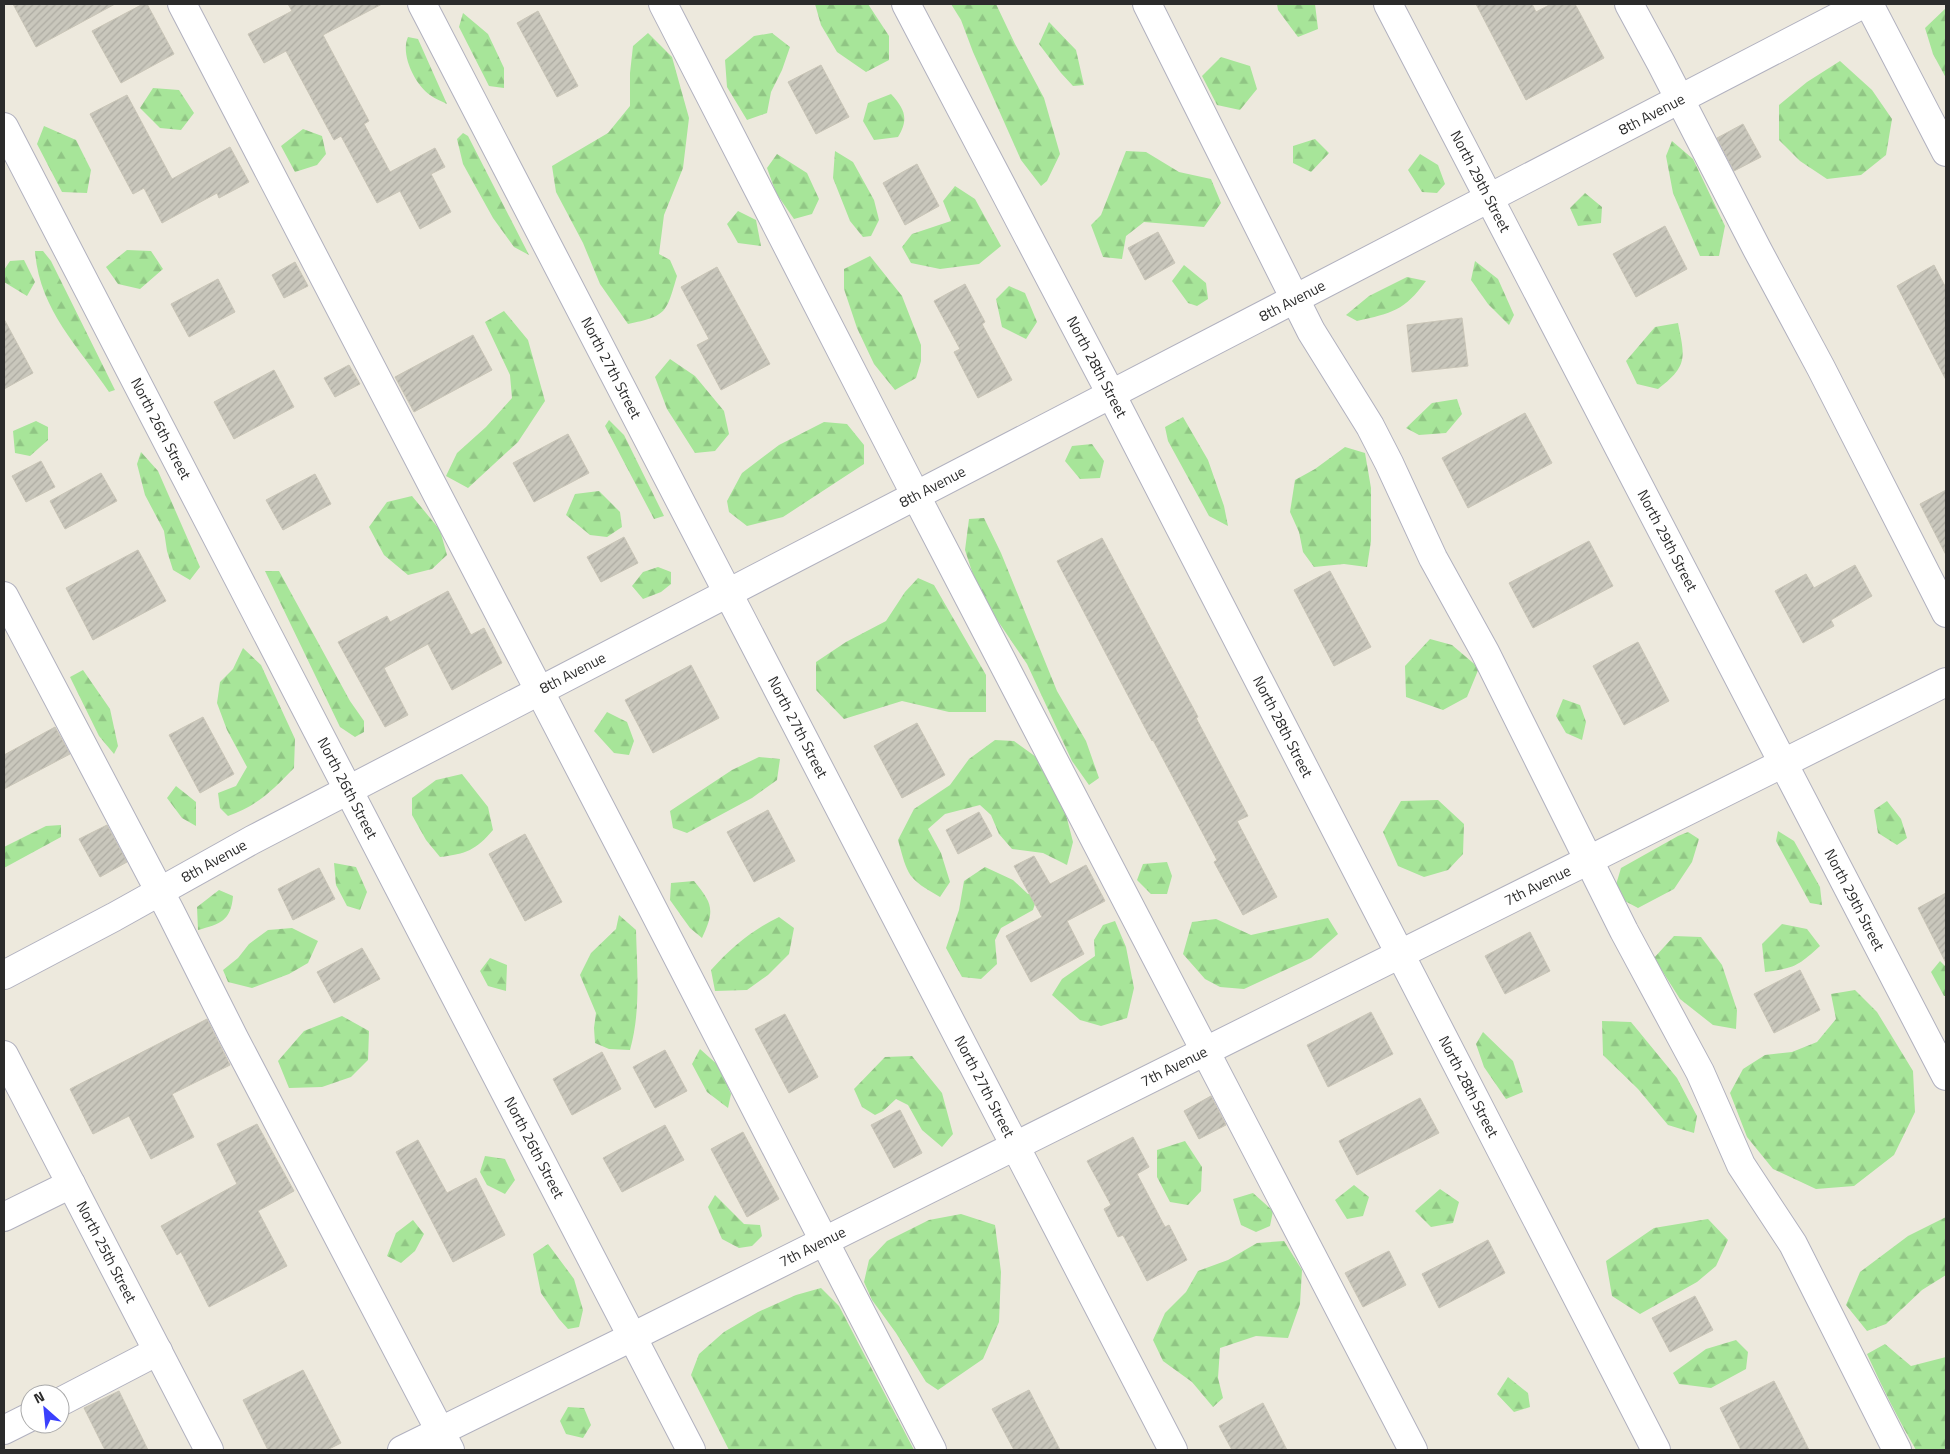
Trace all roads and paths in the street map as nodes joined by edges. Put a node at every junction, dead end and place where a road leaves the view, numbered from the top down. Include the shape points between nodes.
1 (182, 4) edge
2 (422, 4) edge
3 (663, 4) edge
4 (906, 4) edge
5 (1147, 4) edge
6 (1388, 4) edge
7 (1629, 4) edge
8 (1863, 4) edge
9 (1869, 4) edge
10 (1680, 100) junction
11 (4, 127) edge
12 (1946, 152) edge
13 (1489, 200) junction
14 (1296, 299) junction
15 (1110, 394) junction
16 (916, 496) junction
17 (729, 593) junction
18 (4, 596) edge
19 (1946, 613) edge
20 (1946, 682) edge
21 (539, 692) junction
22 (1784, 763) junction
23 (349, 789) junction
24 (1589, 860) junction
25 (159, 891) junction
26 (1399, 954) junction
27 (4, 975) edge
28 (1206, 1051) junction
29 (4, 1055) edge
30 (1946, 1076) edge
31 (1015, 1146) junction
32 (71, 1184) junction
33 (4, 1218) edge
34 (824, 1241) junction
35 (632, 1337) junction
36 (158, 1351) junction
37 (70, 1397) edge
38 (20, 1422) edge
39 (4, 1430) edge
40 (445, 1441) edge
41 (209, 1450) edge
42 (402, 1450) edge
43 (691, 1450) edge
44 (932, 1450) edge
45 (1173, 1450) edge
46 (1413, 1450) edge
47 (1656, 1450) edge
48 (1897, 1450) edge

1 - 21 street
2 - 17 street, North 27th Street
3 - 16 street
4 - 15 street, North 28th Street
5 - 14 street
6 - 13 street, North 29th Street
7 - 10 street
8 - 10 street, 8th Avenue
9 - 12 street
10 - 13 street, 8th Avenue
10 - 19 street via 1822,368
11 - 23 street, North 26th Street
13 - 14 street, 8th Avenue
13 - 22 street, North 29th Street
14 - 15 street, 8th Avenue
14 - 24 street via 1390,463 1433,558 1485,652
15 - 16 street, 8th Avenue
15 - 26 street, North 28th Street
16 - 17 street, 8th Avenue
16 - 28 street
17 - 21 street, 8th Avenue
17 - 31 street, North 27th Street
18 - 25 street
20 - 22 street, 7th Avenue
21 - 23 street, 8th Avenue
21 - 34 street
22 - 24 street, 7th Avenue
22 - 30 street, North 29th Street
23 - 25 street, 8th Avenue
23 - 35 street, North 26th Street
24 - 26 street, 7th Avenue
24 - 48 street via 1700,1072 1741,1165 1793,1244
25 - 27 street, 8th Avenue
25 - 40 street
26 - 28 street, 7th Avenue
26 - 47 street, North 28th Street
28 - 31 street, 7th Avenue
28 - 46 street
29 - 32 street, North 25th Street
31 - 34 street, 7th Avenue
31 - 45 street, North 27th Street
32 - 33 street
32 - 36 street, North 25th Street
34 - 35 street, 7th Avenue
34 - 44 street
35 - 40 street, 7th Avenue
35 - 43 street, North 26th Street
36 - 37 street
36 - 41 street, North 25th Street
38 - 39 street
40 - 42 street, 7th Avenue

